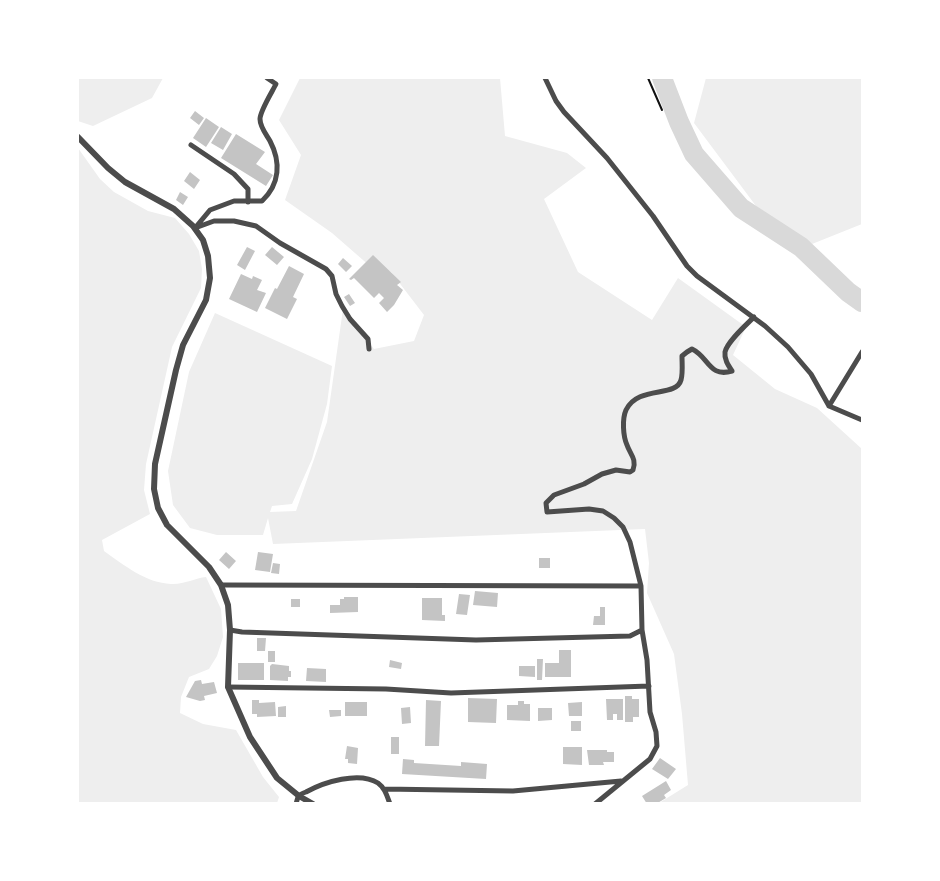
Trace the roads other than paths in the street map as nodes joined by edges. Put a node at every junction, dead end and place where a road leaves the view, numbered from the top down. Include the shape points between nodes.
1 (267, 78) edge
2 (545, 78) edge
3 (78, 137) edge
4 (190, 145) dead end
5 (248, 202) junction
6 (195, 228) junction
7 (754, 317) junction
8 (369, 348) dead end
9 (862, 352) edge
10 (829, 406) junction
11 (862, 420) edge
12 (221, 585) junction
13 (641, 586) junction
14 (230, 630) junction
15 (642, 630) junction
16 (649, 686) junction
17 (228, 688) junction
18 (622, 781) junction
19 (384, 789) junction
20 (299, 796) junction
21 (296, 804) edge
22 (313, 804) edge
23 (390, 804) edge
24 (595, 804) edge

1 - 5 street via 276,84 260,118 277,158 278,171 268,195 262,201
2 - 7 street via 564,112 607,158 687,266 696,276
3 - 6 street via 125,182 174,209
4 - 5 street via 234,174 248,189
5 - 6 street via 234,201 210,210
6 - 8 street via 214,221 234,220 256,226 326,269 332,276 342,306 368,339
6 - 12 street via 208,256 210,278 206,300 183,346 176,370 155,464 154,489 158,508 167,525 209,567
7 - 10 street via 788,347 811,374
7 - 13 street via 727,347 726,362 732,371 713,370 699,352 692,349 682,356 678,386 646,394 632,402 624,419 625,441 634,458 633,470 602,474 554,495 546,504 547,512 589,508 614,518 630,542
9 - 10 street
10 - 11 street
12 - 13 street
12 - 14 street via 228,605
13 - 15 street
14 - 15 street via 476,640 630,636
14 - 17 street
15 - 16 street
16 - 17 street via 451,693 386,689
16 - 18 street via 657,746 650,759
17 - 20 street via 263,760 277,778
18 - 19 street via 512,792
18 - 24 street
19 - 20 street via 379,784 359,778 327,782
19 - 23 street
20 - 21 street
20 - 22 street

